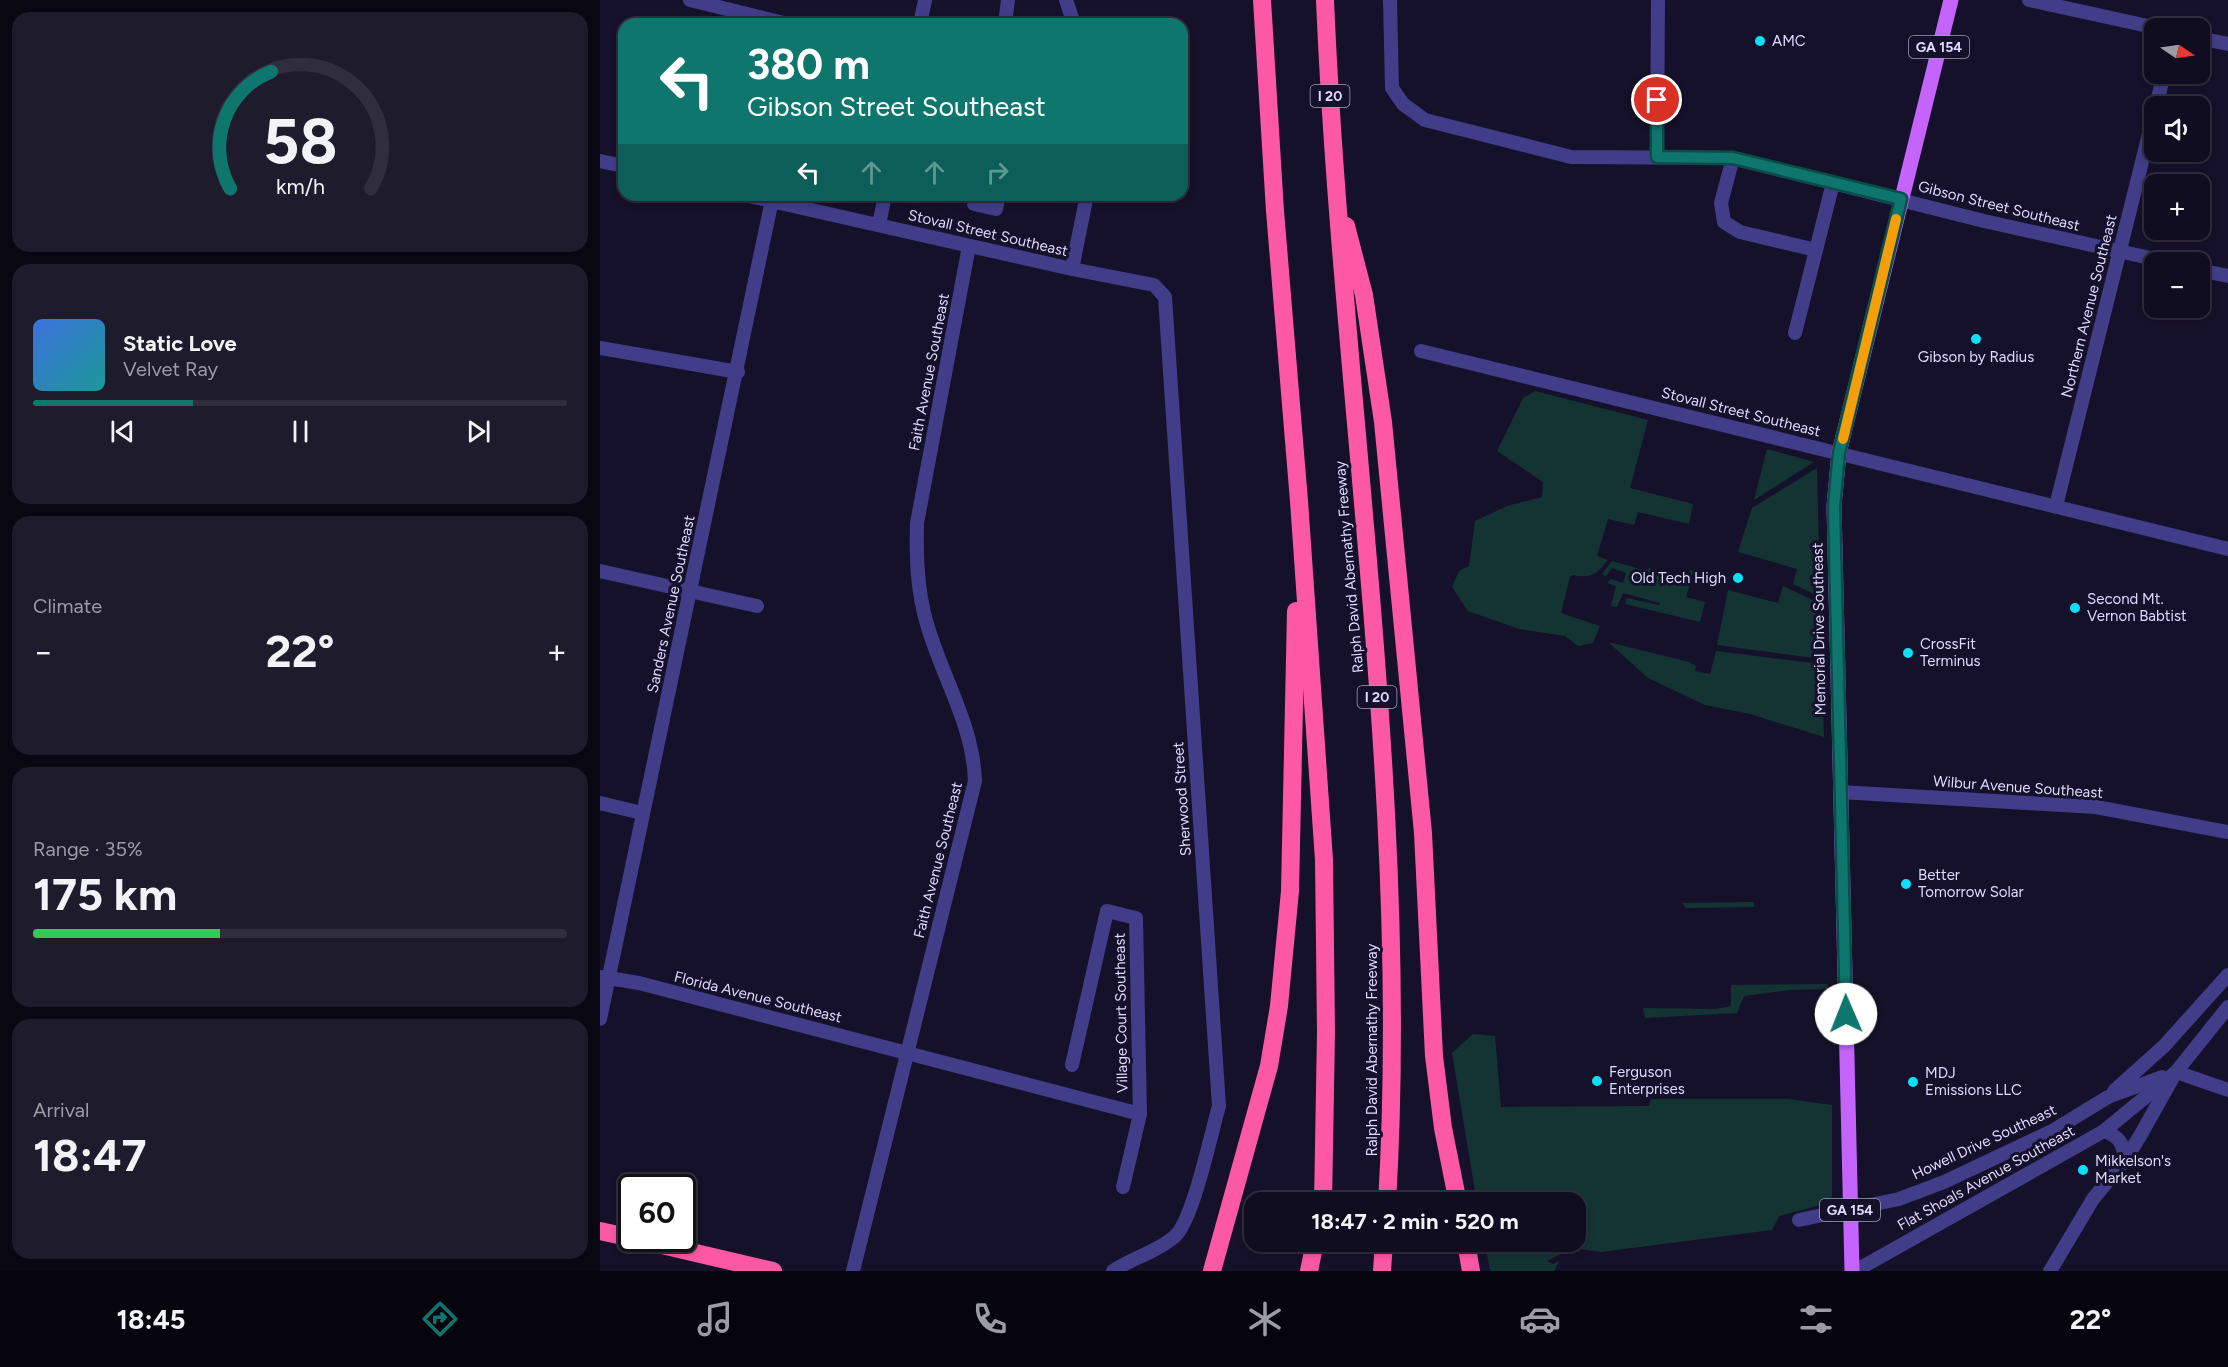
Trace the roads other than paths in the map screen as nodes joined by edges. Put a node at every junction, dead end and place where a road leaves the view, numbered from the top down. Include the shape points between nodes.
1 (690, 0) edge
2 (925, 0) edge
3 (1008, 0) edge
4 (1066, 0) edge
5 (1262, 0) edge
6 (1325, 0) edge
7 (1390, 0) edge
8 (1658, 0) edge
9 (1950, 0) edge
10 (2030, 0) edge
11 (761, 18) edge
12 (921, 18) edge
13 (1006, 18) edge
14 (1072, 18) edge
15 (2144, 25) edge
16 (2210, 40) edge
17 (2228, 44) edge
18 (2144, 155) edge
19 (1657, 157) junction
20 (1733, 158) junction
21 (600, 161) edge
22 (618, 165) edge
23 (1833, 183) junction
24 (1336, 192) junction
25 (1901, 199) junction
26 (771, 201) edge
27 (784, 201) edge
28 (884, 201) edge
29 (975, 201) edge
30 (998, 201) edge
31 (1086, 201) edge
32 (879, 225) junction
33 (969, 246) junction
34 (1816, 250) junction
35 (2120, 252) junction
36 (2144, 257) edge
37 (1072, 269) junction
38 (2210, 272) edge
39 (2228, 276) edge
40 (1154, 285) joint
41 (1795, 333) dead end
42 (600, 348) edge
43 (1421, 351) dead end
44 (738, 372) junction
45 (1839, 453) junction
46 (1299, 501) junction
47 (2056, 507) junction
48 (2228, 549) edge
49 (600, 571) edge
50 (690, 592) junction
51 (757, 606) dead end
52 (1840, 792) junction
53 (600, 803) edge
54 (642, 813) junction
55 (2228, 832) edge
56 (2228, 975) edge
57 (604, 978) edge
58 (2228, 1007) edge
59 (600, 1019) edge
60 (2164, 1046) junction
61 (907, 1052) junction
62 (1072, 1065) dead end
63 (2176, 1072) junction
64 (2150, 1084) junction
65 (2228, 1090) edge
66 (2108, 1096) junction
67 (1140, 1114) junction
68 (2104, 1131) junction
69 (2140, 1136) junction
70 (2125, 1160) junction
71 (1123, 1186) dead end
72 (1323, 1192) edge
73 (1388, 1192) edge
74 (1456, 1192) edge
75 (1850, 1210) junction
76 (1799, 1220) dead end
77 (600, 1231) edge
78 (618, 1235) edge
79 (693, 1252) edge
80 (1313, 1252) edge
81 (1319, 1252) edge
82 (1383, 1252) edge
83 (1391, 1252) edge
84 (1468, 1252) edge
85 (773, 1271) edge
86 (853, 1271) edge
87 (1113, 1271) edge
88 (1212, 1271) edge
89 (1309, 1271) edge
90 (1318, 1271) edge
91 (1382, 1271) edge
92 (1392, 1271) edge
93 (1471, 1271) edge
94 (1853, 1271) edge
95 (2049, 1271) edge

1 - 11 street
2 - 12 street
3 - 13 street
4 - 14 street
5 - 46 highway
6 - 24 highway, Ralph David Abernathy Freeway / I 20
7 - 19 street, Gibson Street Southeast via 1392,88 1403,104 1425,120 1570,157
8 - 19 street
9 - 25 main road, Memorial Drive Southeast / GA 154
10 - 15 street
16 - 17 street
18 - 35 street, Northern Avenue Southeast
19 - 20 street, Gibson Street Southeast
20 - 23 street, Gibson Street Southeast
20 - 34 street via 1722,203 1724,222 1740,232
21 - 22 street
23 - 25 street, Gibson Street Southeast
23 - 34 street
24 - 73 highway, Ralph David Abernathy Freeway / I 20 via 1385,789 1392,966
24 - 74 highway via 1364,295 1383,422 1424,833 1434,1056
25 - 35 street, Gibson Street Southeast
25 - 45 main road, Memorial Drive Southeast / GA 154
26 - 44 street, Sanders Avenue Southeast
27 - 32 street, Stovall Street Southeast
28 - 32 street
29 - 30 street via 996,209
31 - 37 street
32 - 33 street, Stovall Street Southeast
33 - 37 street, Stovall Street Southeast
33 - 61 street, Faith Avenue Southeast via 917,523 916,557 927,623 969,732 975,781
34 - 41 street
35 - 36 street, Gibson Street Southeast
35 - 47 street, Northern Avenue Southeast
37 - 40 street, Stovall Street Southeast
38 - 39 street
40 - 87 street, Sherwood Street via 1165,297 1219,1106 1184,1227 1161,1246
42 - 44 street
43 - 45 street, Stovall Street Southeast
44 - 50 street, Sanders Avenue Southeast
45 - 47 street, Stovall Street Southeast
45 - 52 main road, Memorial Drive Southeast / GA 154 via 1834,506
46 - 72 highway via 1324,860
46 - 88 highway via 1286,947 1269,1066
47 - 48 street, Stovall Street Southeast
49 - 50 street
50 - 51 street
50 - 54 street, Sanders Avenue Southeast
52 - 55 street, Wilbur Avenue Southeast via 2096,807
52 - 75 main road, Memorial Drive Southeast / GA 154
53 - 54 street
54 - 57 street, Sanders Avenue Southeast
56 - 60 street
57 - 59 street, Sanders Avenue Southeast
57 - 61 street, Florida Avenue Southeast via 639,983
58 - 63 street, Flat Shoals Avenue Southeast
60 - 64 street
60 - 66 street
61 - 67 street, Village Court Southeast
61 - 86 street, Faith Avenue Southeast
62 - 67 street, Village Court Southeast via 1107,911 1136,918
63 - 64 street, Flat Shoals Avenue Southeast
63 - 65 street
63 - 69 street
64 - 66 street, Howell Drive Southeast
64 - 68 street, Flat Shoals Avenue Southeast
64 - 69 street
66 - 75 street, Howell Drive Southeast via 2054,1130 1944,1182
67 - 71 street, Village Court Southeast
68 - 70 street via 2117,1136 2123,1144
68 - 94 street, Flat Shoals Avenue Southeast
69 - 70 street
70 - 95 street via 2093,1199
75 - 76 street, Howell Drive Southeast
75 - 94 main road, Memorial Drive Southeast / GA 154
77 - 78 highway
79 - 85 highway
80 - 89 highway
81 - 90 highway
82 - 91 highway
83 - 92 highway
84 - 93 highway

